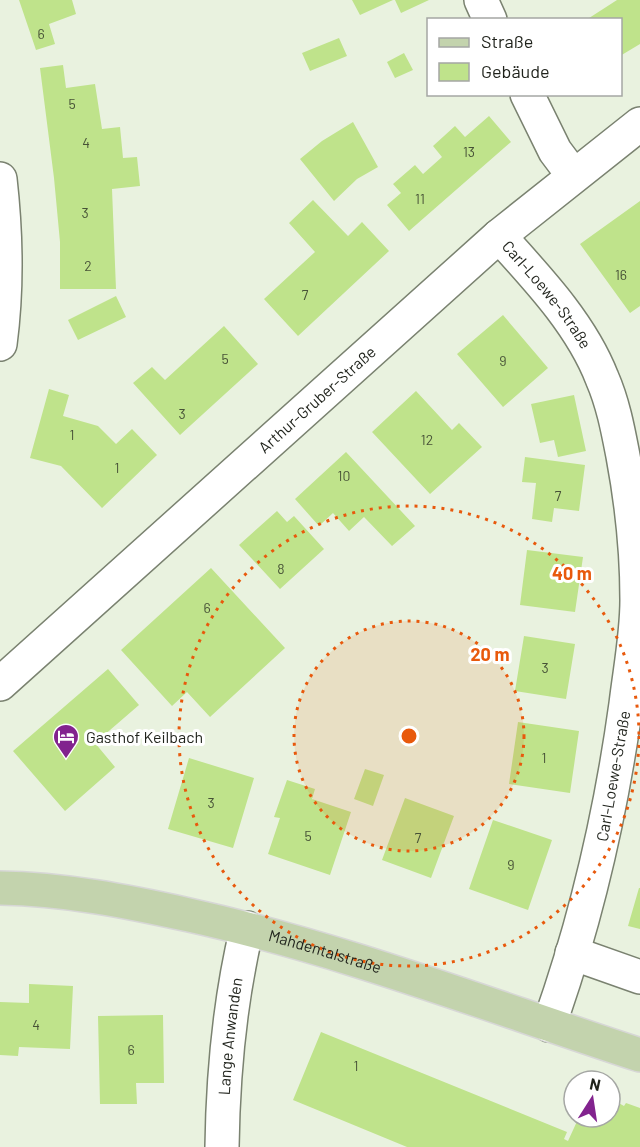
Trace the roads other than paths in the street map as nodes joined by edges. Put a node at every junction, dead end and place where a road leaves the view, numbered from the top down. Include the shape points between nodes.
1 (481, 0) edge
2 (489, 18) edge
3 (528, 96) edge
4 (640, 124) edge
5 (573, 175) junction
6 (0, 179) edge
7 (499, 236) junction
8 (0, 344) edge
9 (0, 684) edge
10 (0, 888) edge
11 (246, 928) junction
12 (572, 953) junction
13 (640, 977) edge
14 (549, 1025) junction
15 (640, 1055) edge
16 (222, 1147) edge

1 - 2 street
3 - 5 street via 555,151
4 - 5 street, Arthur-Gruber-Straße
5 - 7 street, Arthur-Gruber-Straße
6 - 8 street via 4,213
7 - 9 street, Arthur-Gruber-Straße
7 - 12 street, Carl-Loewe-Straße via 555,301 602,376 614,412 636,548 637,603 617,765 600,849
10 - 11 main road, Mahdentalstraße via 119,899
11 - 14 main road, Mahdentalstraße via 389,969
11 - 16 street, Lange Anwanden via 233,996
12 - 13 street
12 - 14 street, Carl-Loewe-Straße
14 - 15 main road, Mahdentalstraße

